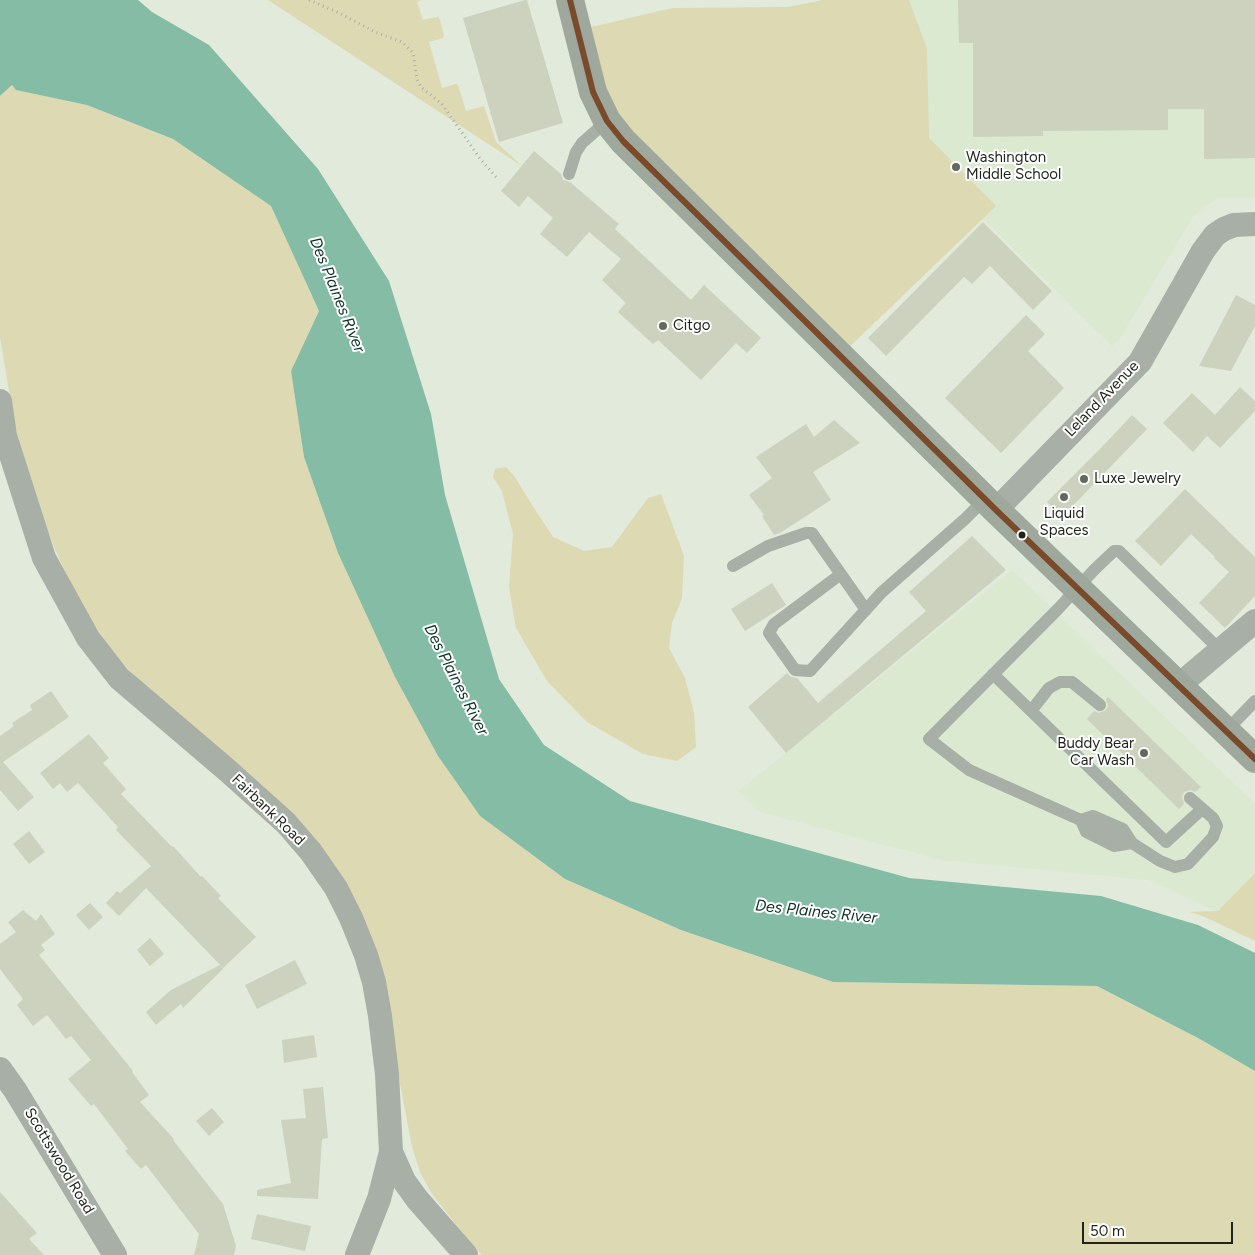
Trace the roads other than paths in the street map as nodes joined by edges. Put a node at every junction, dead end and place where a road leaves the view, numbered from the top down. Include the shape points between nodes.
1 (570, 0) edge
2 (607, 121) junction
3 (568, 174) dead end
4 (1255, 224) edge
5 (0, 401) edge
6 (990, 504) junction
7 (733, 566) dead end
8 (841, 574) junction
9 (1078, 588) junction
10 (866, 610) junction
11 (1255, 621) edge
12 (1220, 650) junction
13 (993, 674) junction
14 (1178, 686) junction
15 (1255, 702) edge
16 (1100, 705) dead end
17 (1031, 711) junction
18 (1226, 731) junction
19 (1255, 759) edge
20 (1190, 798) dead end
21 (1202, 809) junction
22 (0, 1069) edge
23 (391, 1152) junction
24 (115, 1255) edge
25 (357, 1255) edge
26 (466, 1255) edge

1 - 2 main road via 594,92
2 - 3 lane via 576,152
2 - 6 main road via 630,148
4 - 6 street, Leland Avenue via 1234,225 1215,235 1140,362
5 - 23 street, Fairbank Road via 5,436 44,558 88,638 119,678 286,823 311,852 340,896 374,982 387,1074
6 - 9 main road
6 - 10 lane via 946,536
7 - 8 lane via 768,546 812,533
8 - 10 lane
8 - 10 lane via 774,624 769,633 795,670 810,671
9 - 12 lane via 1114,551 1119,551
9 - 13 lane
9 - 14 main road
11 - 12 street
12 - 14 street
13 - 17 lane
13 - 21 lane via 928,739 969,770 1132,843 1175,867 1188,864 1213,837 1217,826
14 - 18 main road
15 - 18 lane
16 - 17 lane via 1072,682 1060,682 1049,688
17 - 21 lane via 1166,842
18 - 19 main road
20 - 21 lane
22 - 24 street, Scottswood Road
23 - 25 street via 379,1199
23 - 26 street, Fairbank Road via 417,1199

